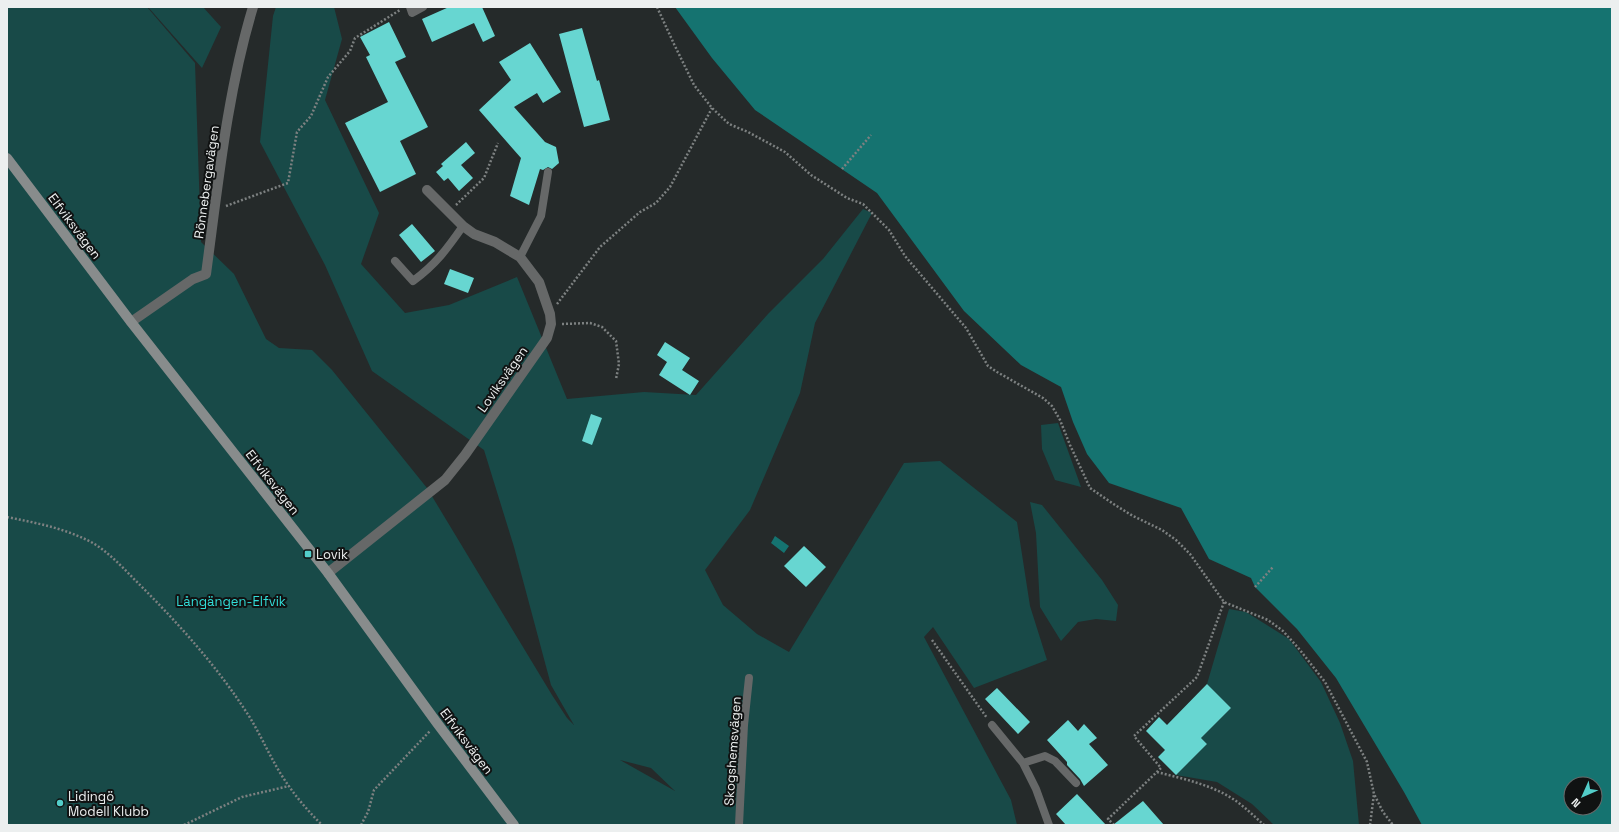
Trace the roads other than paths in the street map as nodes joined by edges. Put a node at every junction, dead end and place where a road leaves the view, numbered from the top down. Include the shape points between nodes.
1 (254, 7) edge
2 (410, 7) edge
3 (423, 7) edge
4 (7, 158) edge
5 (548, 172) dead end
6 (427, 190) dead end
7 (463, 226) junction
8 (520, 257) junction
9 (395, 261) dead end
10 (131, 322) junction
11 (328, 573) junction
12 (749, 678) dead end
13 (992, 725) road end
14 (1023, 764) junction
15 (1076, 783) dead end
16 (514, 825) edge
17 (739, 825) edge
18 (1049, 825) edge

1 - 10 street, Rönnebergavägen via 225,133 206,274 193,279
2 - 3 lane via 412,13
4 - 10 street, Elfviksvägen
5 - 8 lane via 541,216
6 - 7 street, Loviksvägen
7 - 8 street, Loviksvägen
7 - 9 lane via 430,268 413,281
8 - 11 street, Loviksvägen via 539,282 550,314 551,324 547,338 445,480
10 - 11 street, Elfviksvägen
11 - 16 street, Elfviksvägen
12 - 17 lane, Skogshemsvägen
13 - 14 lane
14 - 15 lane via 1045,756 1055,760
14 - 18 lane via 1036,789

